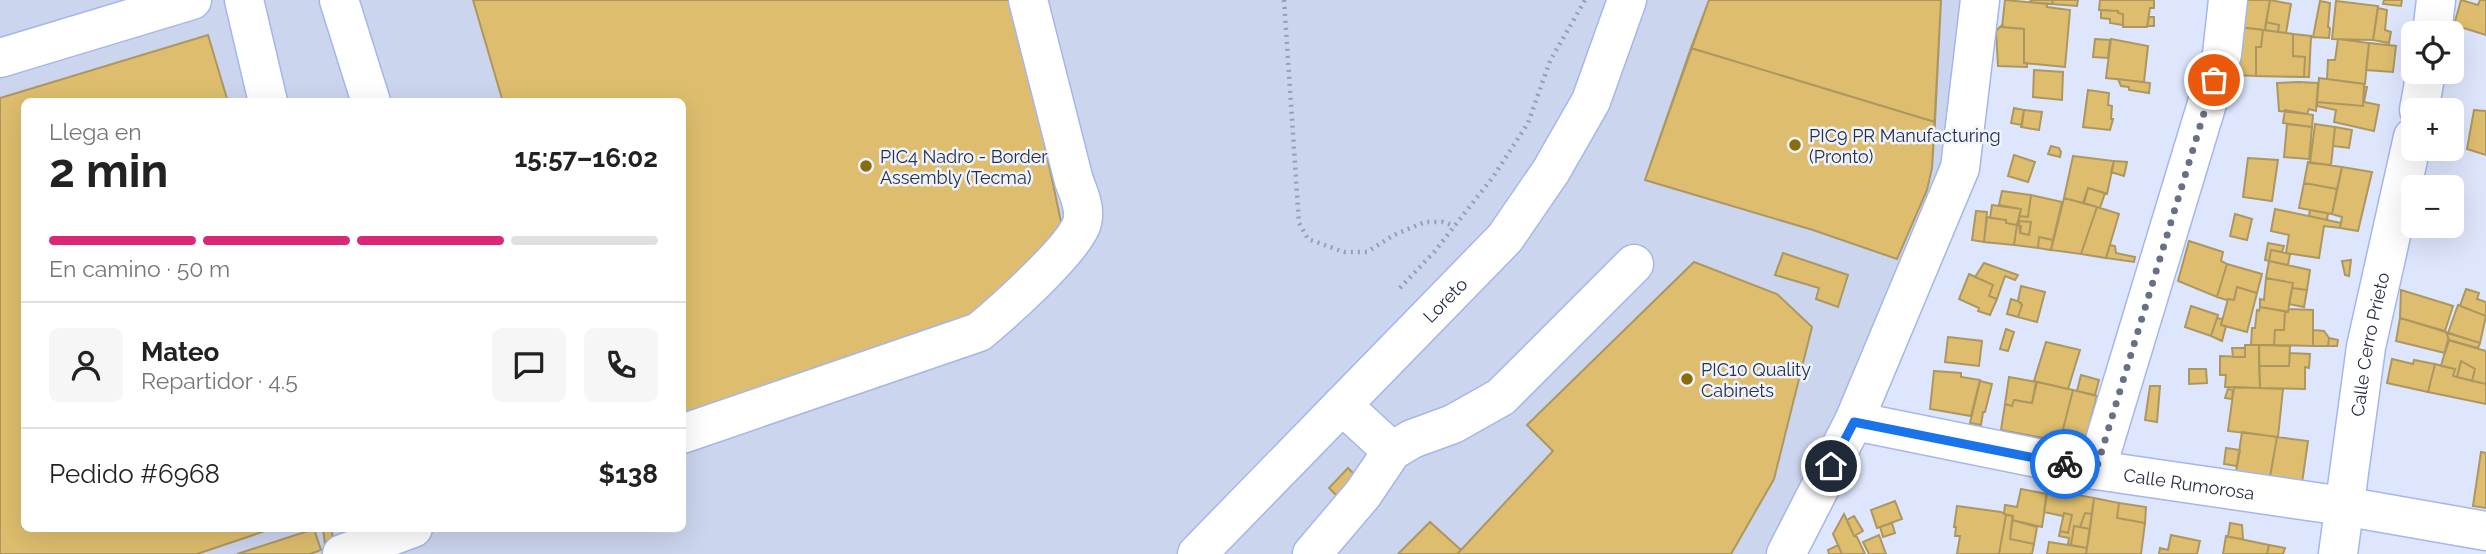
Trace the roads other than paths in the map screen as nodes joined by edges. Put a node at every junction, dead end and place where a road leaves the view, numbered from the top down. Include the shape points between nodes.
1 (192, 0) edge
2 (244, 0) edge
3 (340, 0) edge
4 (1028, 0) edge
5 (1627, 0) edge
6 (1980, 0) edge
7 (2228, 0) edge
8 (2436, 0) edge
9 (2433, 21) edge
10 (0, 58) edge
11 (267, 98) edge
12 (370, 98) edge
13 (2408, 161) edge
14 (1633, 264) dead end
15 (1342, 405) junction
16 (1854, 422) junction
17 (686, 433) edge
18 (1392, 451) junction
19 (2096, 470) junction
20 (2343, 506) junction
21 (2486, 531) edge
22 (402, 532) edge
23 (342, 554) edge
24 (1197, 554) edge
25 (1312, 554) edge
26 (1786, 554) edge
27 (2338, 554) edge

1 - 10 street
2 - 11 street
3 - 12 street
4 - 17 street via 1083,204 1083,221 1075,238 1007,310 979,332
5 - 15 street, Loreto via 1591,101 1505,238
6 - 16 street via 1960,168
7 - 19 street via 2222,54
8 - 9 street
13 - 20 street, Calle Cerro Prieto via 2366,347
14 - 18 street via 1501,397
15 - 18 street
15 - 24 street, Loreto
16 - 19 street, Calle Rumorosa
16 - 26 street
18 - 25 street
19 - 20 street, Calle Rumorosa
20 - 21 street, Calle Rumorosa
20 - 27 street, Calle Cerro Prieto
22 - 23 street

